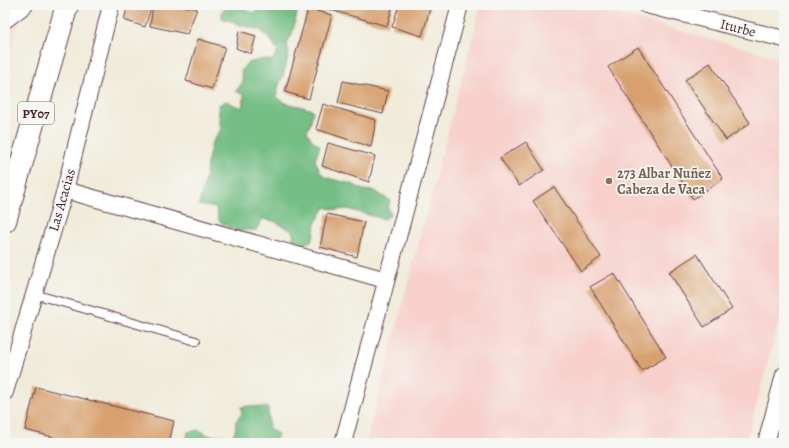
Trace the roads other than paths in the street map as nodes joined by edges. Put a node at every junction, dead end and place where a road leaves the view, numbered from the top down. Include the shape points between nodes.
1 (25, 5) edge
2 (67, 5) edge
3 (111, 5) edge
4 (460, 5) edge
5 (646, 5) edge
6 (5, 20) edge
7 (784, 39) edge
8 (65, 190) junction
9 (5, 222) edge
10 (386, 280) junction
11 (34, 294) junction
12 (196, 341) dead end
13 (784, 375) edge
14 (5, 392) edge
15 (782, 392) edge
16 (343, 443) edge
17 (766, 443) edge

1 - 6 street
2 - 9 highway, PY07
3 - 8 street, Las Acacias
4 - 10 street
5 - 7 street, Iturbe
8 - 10 street
8 - 11 street, Las Acacias
10 - 16 street
11 - 12 lane
11 - 14 street, Las Acacias
13 - 15 street
15 - 17 street

